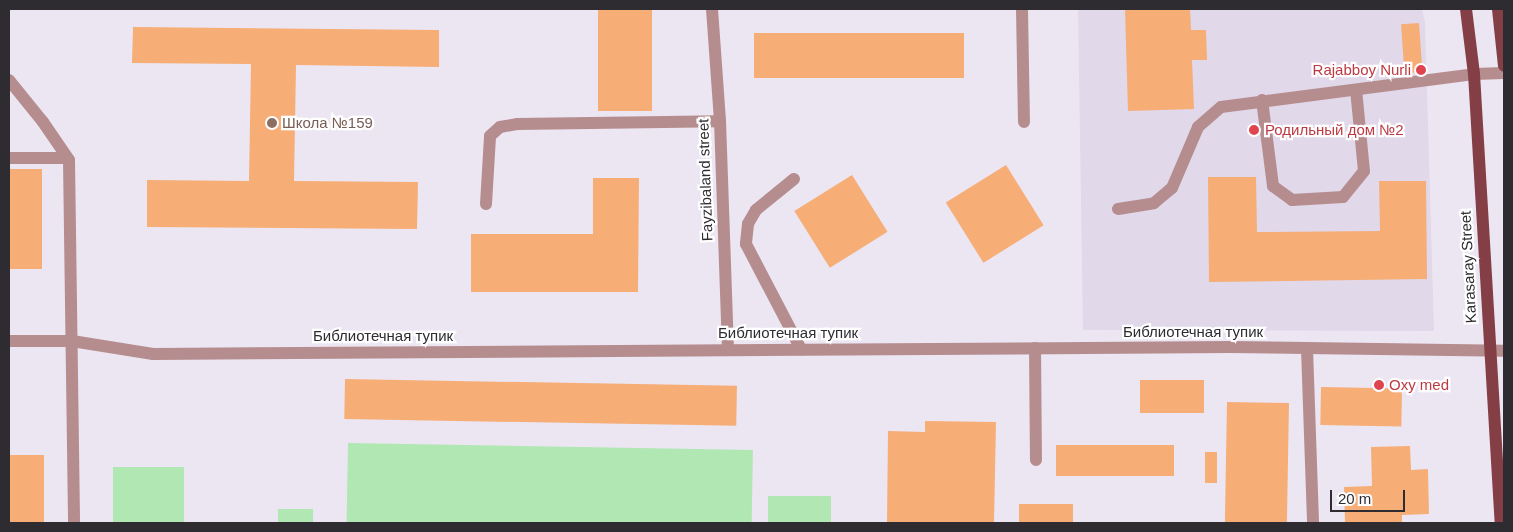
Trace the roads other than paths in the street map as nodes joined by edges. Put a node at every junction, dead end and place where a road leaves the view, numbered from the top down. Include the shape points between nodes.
1 (712, 9) edge
2 (1022, 9) edge
3 (1466, 9) edge
4 (1498, 9) edge
5 (1504, 66) edge
6 (1504, 72) edge
7 (1474, 74) junction
8 (9, 80) edge
9 (1356, 90) junction
10 (1262, 100) junction
11 (720, 121) junction
12 (1024, 122) dead end
13 (9, 158) edge
14 (67, 158) junction
15 (794, 179) dead end
16 (486, 204) dead end
17 (1118, 209) dead end
18 (9, 341) edge
19 (72, 341) junction
20 (1035, 348) junction
21 (802, 349) junction
22 (1307, 349) junction
23 (728, 350) junction
24 (1489, 351) junction
25 (1504, 351) edge
26 (1036, 460) dead end
27 (74, 523) edge
28 (1313, 523) edge
29 (1501, 523) edge

1 - 11 street, Fayzibaland street
2 - 12 street
3 - 7 main road, Karasaray Street
4 - 5 main road
6 - 7 street
7 - 9 street
7 - 24 main road, Karasaray Street
8 - 14 street via 44,122
9 - 10 street
9 - 10 street via 1364,171 1343,197 1292,200 1273,186
10 - 17 street via 1221,107 1198,127 1172,188 1154,203
11 - 16 street via 517,124 500,127 490,136
11 - 23 street, Fayzibaland street
13 - 14 street
14 - 19 street
15 - 21 street via 756,210 748,224 746,244
18 - 19 street, Библиотечная тупик
19 - 23 street, Библиотечная тупик via 153,354
19 - 27 street
20 - 21 street, Библиотечная тупик
20 - 22 street, Библиотечная тупик
20 - 26 street
21 - 23 street, Библиотечная тупик
22 - 24 street, Библиотечная тупик
22 - 28 street
24 - 25 street, Библиотечная тупик
24 - 29 main road, Karasaray Street

